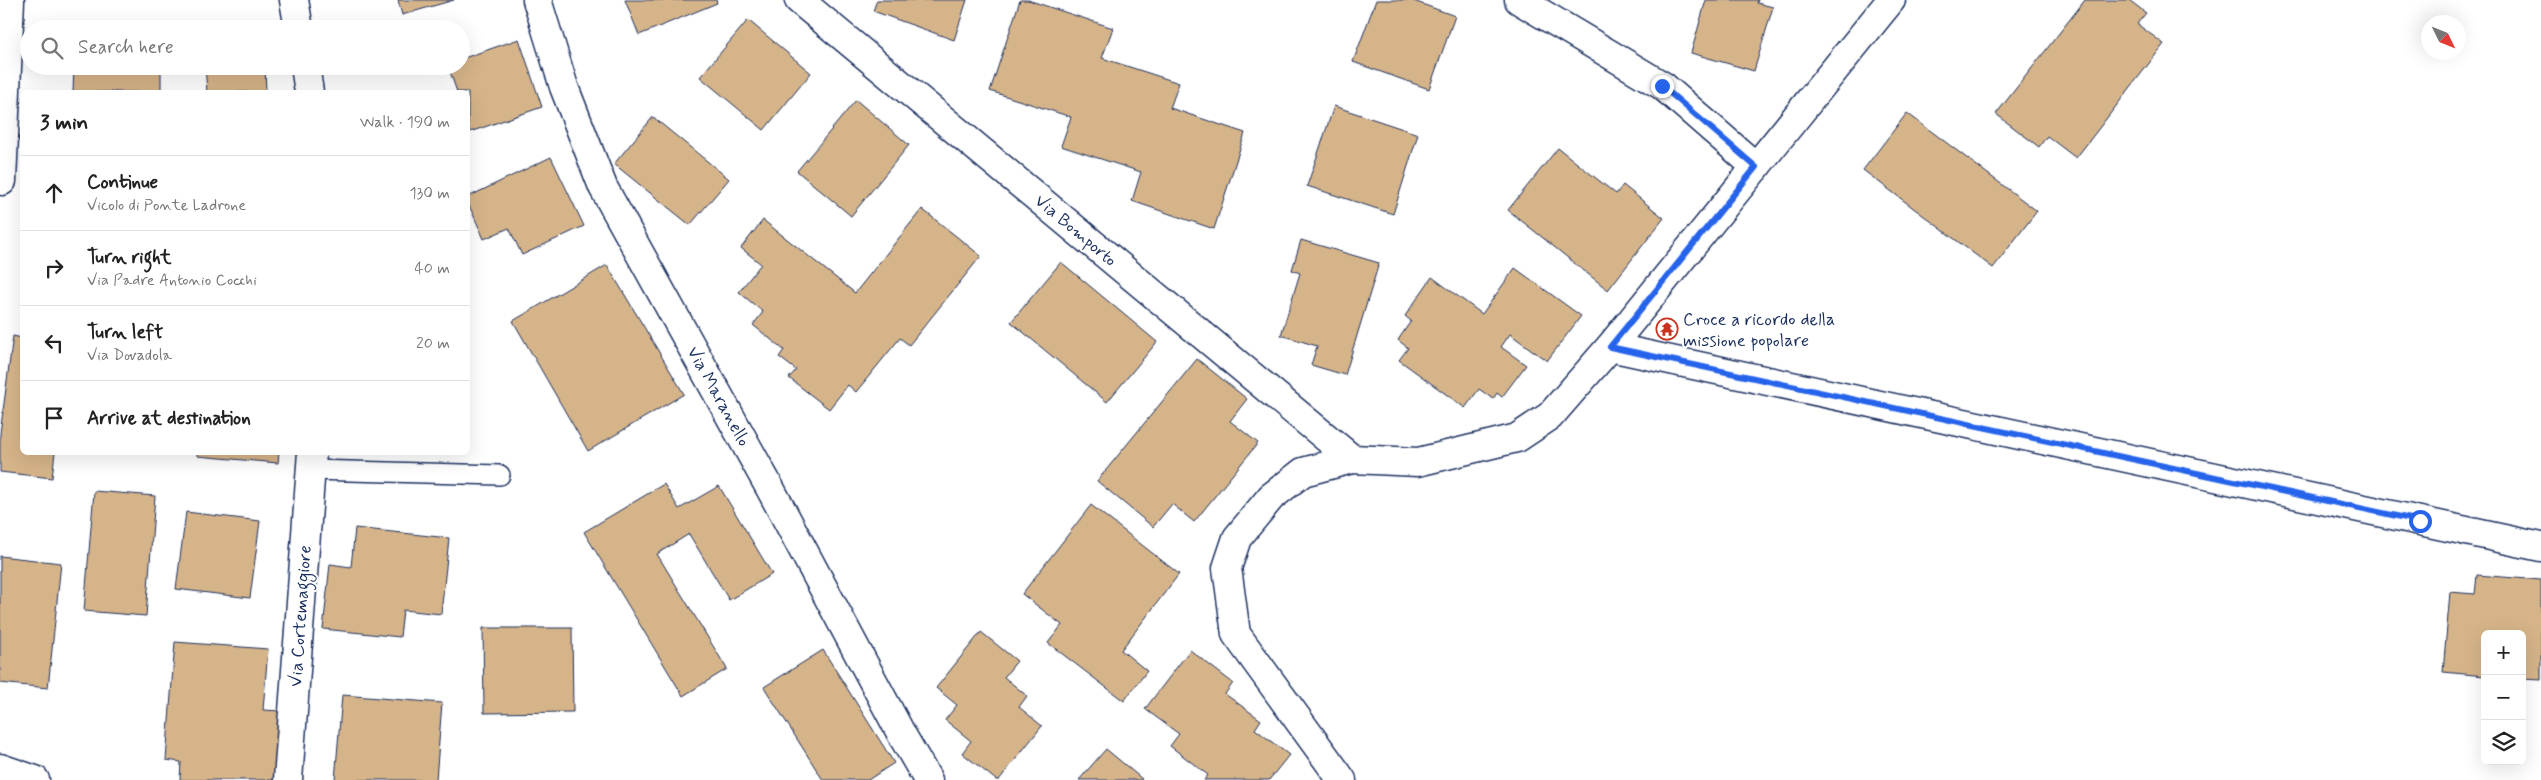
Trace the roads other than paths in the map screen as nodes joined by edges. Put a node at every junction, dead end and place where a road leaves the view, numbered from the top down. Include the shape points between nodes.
1 (294, 0) edge
2 (537, 0) edge
3 (799, 0) edge
4 (1519, 0) edge
5 (1891, 0) edge
6 (7, 13) edge
7 (297, 20) edge
8 (307, 75) edge
9 (310, 90) edge
10 (1756, 167) junction
11 (2, 181) dead end
12 (1610, 347) junction
13 (1352, 460) junction
14 (311, 461) edge
15 (500, 475) dead end
16 (2541, 547) edge
17 (0, 768) edge
18 (35, 780) edge
19 (288, 780) edge
20 (928, 780) edge
21 (1342, 780) edge

1 - 7 street
2 - 20 street, Via Maranello via 564,88 603,187
3 - 13 street, Via Bomporto
4 - 10 street via 1662,86
5 - 10 street
6 - 11 street
8 - 9 street
10 - 12 street
12 - 13 street via 1550,416 1517,438 1418,462
12 - 16 street
13 - 21 street via 1303,472 1271,497 1237,538 1227,568 1236,634
14 - 15 lane
14 - 19 street, Via Cortemaggiore
17 - 18 street

